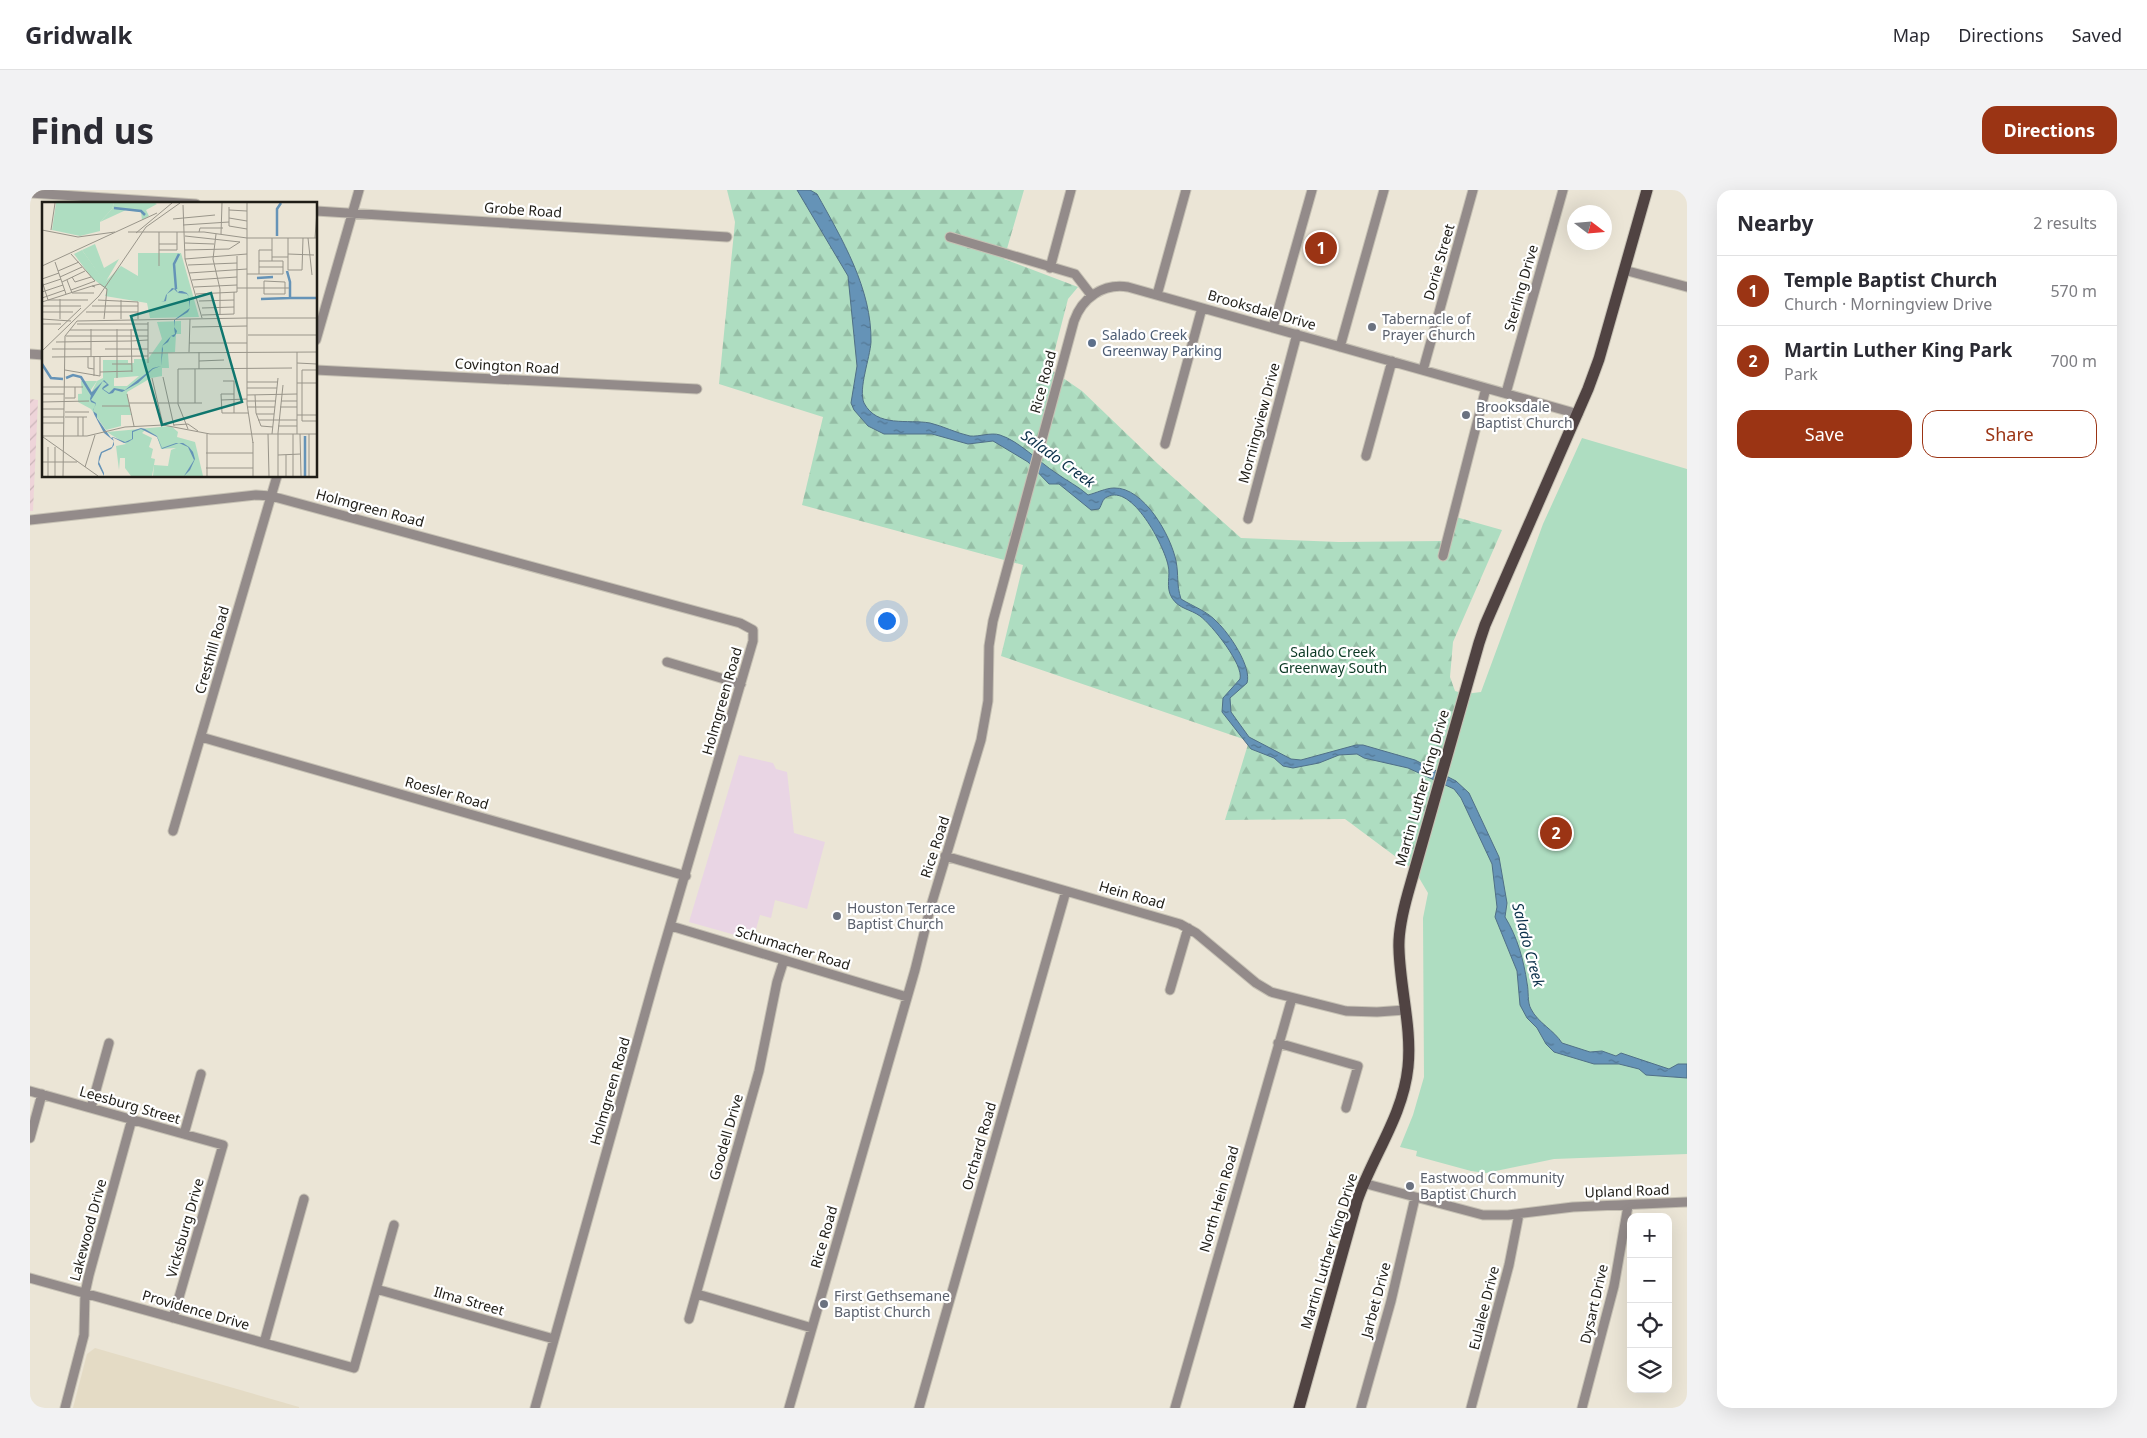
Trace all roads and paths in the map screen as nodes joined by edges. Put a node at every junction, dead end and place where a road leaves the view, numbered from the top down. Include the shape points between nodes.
1 (359, 190) edge
2 (1071, 190) edge
3 (1186, 190) edge
4 (1312, 190) edge
5 (1384, 190) edge
6 (1473, 190) edge
7 (1563, 190) edge
8 (1647, 190) edge
9 (30, 194) edge
10 (163, 202) edge
11 (318, 211) edge
12 (352, 213) junction
13 (727, 237) dead end
14 (950, 237) dead end
15 (1050, 268) junction
16 (1624, 270) junction
17 (1687, 288) edge
18 (1157, 295) junction
19 (1092, 296) junction
20 (1202, 308) junction
21 (1274, 328) junction
22 (318, 333) edge
23 (1297, 334) junction
24 (1340, 347) junction
25 (1392, 361) junction
26 (318, 370) edge
27 (1423, 370) junction
28 (1486, 388) junction
29 (696, 390) dead end
30 (1506, 393) junction
31 (1578, 414) junction
32 (1166, 444) dead end
33 (1366, 456) dead end
34 (276, 478) edge
35 (271, 496) junction
36 (1248, 518) dead end
37 (30, 520) edge
38 (1443, 556) dead end
39 (667, 662) dead end
40 (741, 684) junction
41 (201, 737) junction
42 (173, 831) dead end
43 (945, 856) junction
44 (686, 876) junction
45 (1066, 891) junction
46 (671, 926) junction
47 (1188, 928) junction
48 (784, 960) junction
49 (1170, 990) dead end
50 (907, 997) junction
51 (1292, 998) junction
52 (1405, 1010) junction
53 (109, 1043) dead end
54 (1278, 1043) junction
55 (201, 1074) dead end
56 (30, 1091) edge
57 (42, 1094) junction
58 (91, 1108) junction
59 (1346, 1108) dead end
60 (132, 1119) junction
61 (184, 1134) junction
62 (30, 1138) edge
63 (223, 1145) joint
64 (1363, 1183) junction
65 (1416, 1198) junction
66 (304, 1199) dead end
67 (1687, 1202) edge
68 (1628, 1206) junction
69 (1519, 1214) junction
70 (394, 1225) dead end
71 (30, 1278) edge
72 (376, 1289) junction
73 (85, 1293) junction
74 (697, 1294) junction
75 (173, 1318) junction
76 (689, 1319) dead end
77 (812, 1328) junction
78 (554, 1339) junction
79 (264, 1343) junction
80 (65, 1408) edge
81 (535, 1408) edge
82 (789, 1408) edge
83 (919, 1408) edge
84 (1175, 1408) edge
85 (1298, 1408) edge
86 (1361, 1408) edge
87 (1472, 1408) edge
88 (1582, 1408) edge

1 - 12 street
2 - 15 street
3 - 18 street
4 - 21 street
5 - 24 street
6 - 27 street, Dorie Street
7 - 30 street, Sterling Drive
8 - 16 main road, Martin Luther King Drive
9 - 10 street
11 - 12 street, Grobe Road
12 - 13 street, Grobe Road
12 - 22 street
14 - 15 street
15 - 19 street via 1075,274
16 - 17 street
16 - 31 main road, Martin Luther King Drive via 1599,359
18 - 19 street, Brooksdale Drive via 1121,286 1110,287
18 - 20 street, Brooksdale Drive
19 - 43 street, Rice Road via 1077,311 990,634 988,701 981,740
20 - 21 street, Brooksdale Drive
20 - 32 street
21 - 23 street, Brooksdale Drive
23 - 24 street, Brooksdale Drive
23 - 36 street, Morningview Drive
24 - 25 street, Brooksdale Drive
25 - 27 street, Brooksdale Drive
25 - 33 street
26 - 29 street, Covington Road
27 - 28 street, Brooksdale Drive
28 - 30 street, Brooksdale Drive
28 - 38 street
30 - 31 street, Brooksdale Drive
31 - 52 main road, Martin Luther King Drive via 1485,625 1468,682 1404,909 1399,948
34 - 35 street, Cresthill Road
35 - 37 street, Holmgreen Road
35 - 40 street, Holmgreen Road via 746,625 753,630 754,636
35 - 41 street, Cresthill Road
39 - 40 street
40 - 44 street, Holmgreen Road
41 - 42 street, Cresthill Road
41 - 44 street, Roesler Road
43 - 45 street, Hein Road
43 - 50 street, Rice Road
44 - 46 street, Holmgreen Road
45 - 47 street, Hein Road via 1172,920
45 - 83 street, Orchard Road
46 - 48 street, Schumacher Road
46 - 78 street, Holmgreen Road
47 - 49 street
47 - 51 street, Hein Road via 1256,984
48 - 50 street, Schumacher Road
48 - 74 street, Goodell Drive via 759,1071
50 - 77 street, Rice Road
51 - 52 street, Hein Road via 1346,1011
51 - 54 street, North Hein Road
52 - 64 main road, Martin Luther King Drive via 1406,1083 1390,1130
53 - 58 street
54 - 59 street via 1358,1066
54 - 84 street, North Hein Road
55 - 61 street
56 - 57 street, Leesburg Street
57 - 58 street, Leesburg Street
57 - 62 street
58 - 60 street, Leesburg Street
60 - 61 street, Leesburg Street
60 - 73 street, Lakewood Drive
61 - 63 street, Leesburg Street
63 - 75 street, Vicksburg Drive
64 - 65 street, Upland Road
64 - 85 main road, Martin Luther King Drive
65 - 69 street, Upland Road via 1483,1215
65 - 86 street, Jarbet Drive
66 - 79 street
67 - 68 street, Upland Road
68 - 69 street, Upland Road
68 - 88 street, Dysart Drive via 1614,1286
69 - 87 street, Eulalee Drive
70 - 72 street
71 - 73 street, Providence Drive
72 - 78 street, Ilma Street
72 - 79 street, Providence Drive via 354,1368
73 - 75 street, Providence Drive
73 - 80 street, Lakewood Drive via 84,1335
74 - 76 street, Goodell Drive
74 - 77 street
75 - 79 street, Providence Drive
77 - 82 street, Rice Road
78 - 81 street, Holmgreen Road

